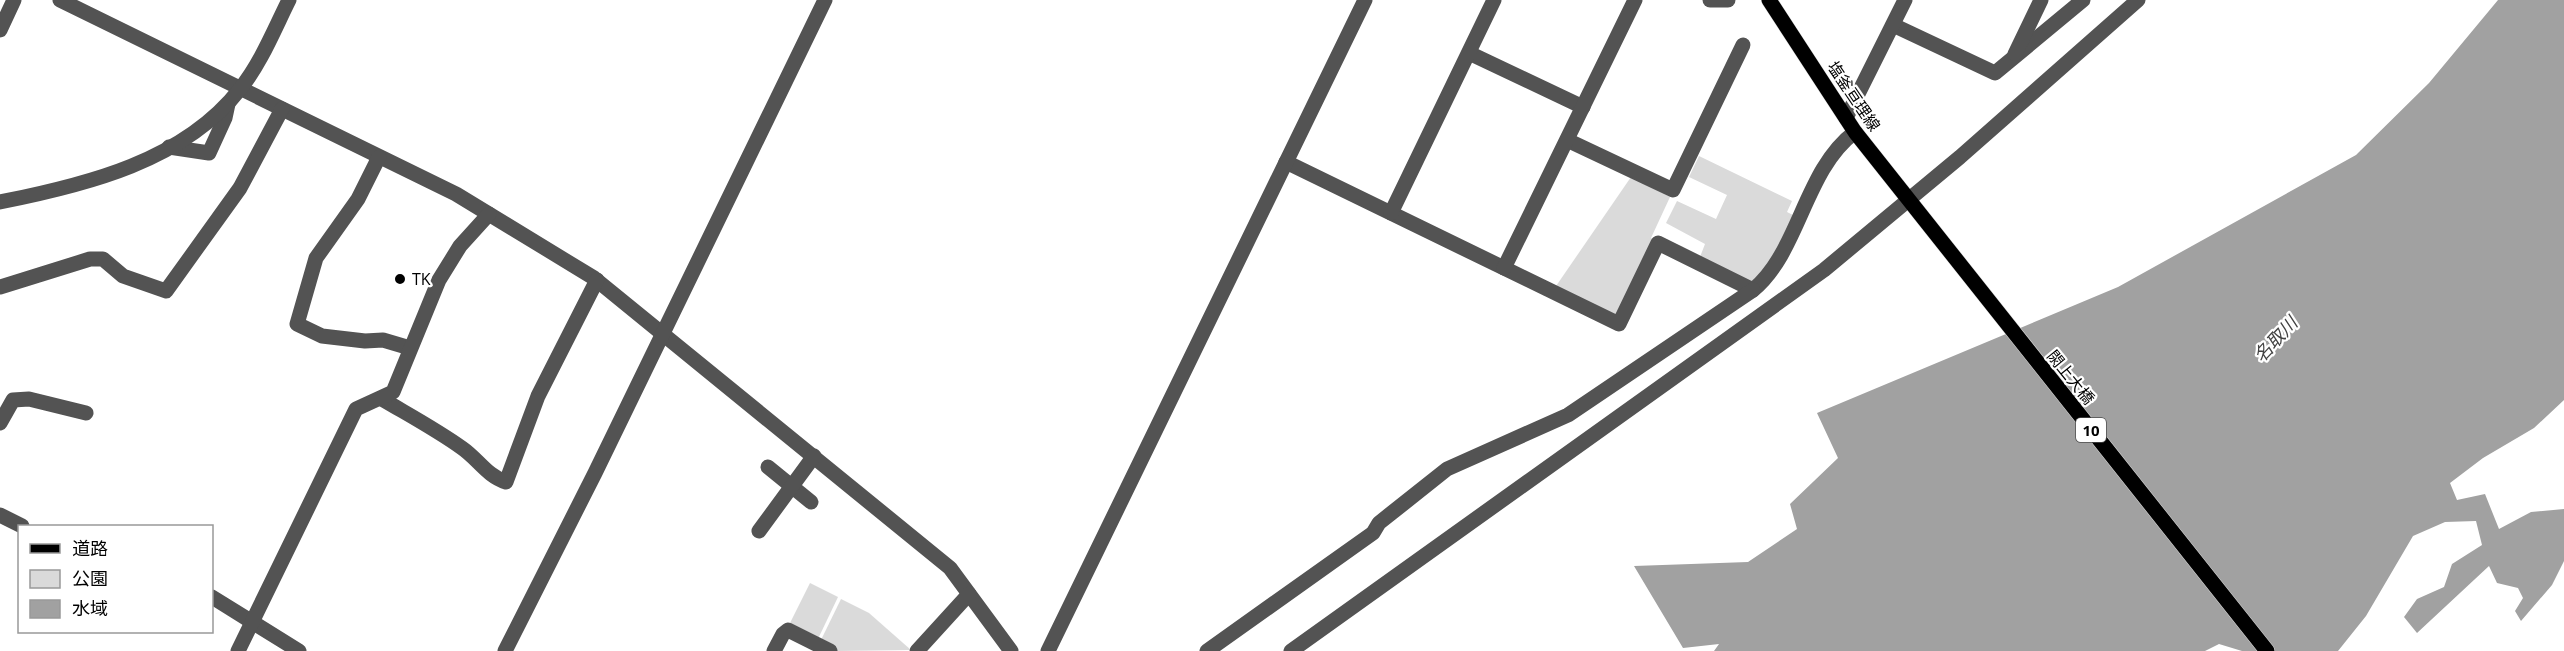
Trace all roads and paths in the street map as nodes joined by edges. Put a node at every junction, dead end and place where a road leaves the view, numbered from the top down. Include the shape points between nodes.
1 (14, 0) edge
2 (60, 0) edge
3 (289, 0) edge
4 (825, 0) edge
5 (1365, 0) edge
6 (1494, 0) edge
7 (1635, 0) edge
8 (1710, 0) edge
9 (1728, 0) edge
10 (1769, 0) edge
11 (1905, 0) edge
12 (2041, 0) edge
13 (2083, 0) edge
14 (2138, 0) edge
15 (1893, 25) junction
16 (0, 30) edge
17 (1743, 45) dead end
18 (1469, 52) junction
19 (2013, 58) junction
20 (241, 88) junction
21 (229, 101) junction
22 (1583, 107) junction
23 (282, 109) junction
24 (1846, 118) junction
25 (1855, 132) junction
26 (1567, 140) junction
27 (169, 147) junction
28 (379, 157) junction
29 (1286, 162) junction
30 (0, 202) edge
31 (1911, 205) junction
32 (1391, 213) junction
33 (489, 214) junction
34 (1504, 268) junction
35 (597, 280) junction
36 (0, 287) edge
37 (1753, 290) junction
38 (662, 333) junction
39 (410, 348) junction
40 (382, 399) junction
41 (86, 413) dead end
42 (0, 423) edge
43 (814, 456) junction
44 (768, 467) dead end
45 (792, 486) junction
46 (812, 502) dead end
47 (0, 515) edge
48 (20, 525) edge
49 (759, 531) dead end
50 (969, 594) junction
51 (213, 598) edge
52 (252, 622) junction
53 (238, 651) edge
54 (299, 651) edge
55 (505, 651) edge
56 (774, 651) edge
57 (830, 651) edge
58 (917, 651) edge
59 (1011, 651) edge
60 (1048, 651) edge
61 (1207, 651) edge
62 (1291, 651) edge
63 (2267, 651) edge

1 - 16 street
2 - 20 street
3 - 20 street
4 - 38 street
5 - 29 street
6 - 18 street
7 - 22 street
8 - 9 street
10 - 24 main road, 塩釜亘理線 / 10
11 - 15 street
12 - 19 street
13 - 19 street
14 - 31 street
15 - 19 street via 1995,73
15 - 24 street
17 - 26 street via 1673,190
18 - 22 street
18 - 32 street
20 - 21 street
20 - 23 street
21 - 27 street via 209,123
21 - 27 street via 209,153
22 - 26 street
23 - 28 street
23 - 36 street via 240,188 166,291 123,276 102,259 90,259
24 - 25 main road, 塩釜亘理線 / 10
25 - 31 main road, 塩釜亘理線 / 10
25 - 37 street via 1839,144 1770,276
26 - 34 street
27 - 30 street via 114,173 71,187
28 - 33 street
28 - 39 street via 358,199 316,258 297,324 322,336 384,340
29 - 32 street
29 - 60 street
31 - 62 street
31 - 63 main road, 閖上大橋 / 10
32 - 34 street
33 - 35 street
33 - 39 street via 460,246 439,280
34 - 37 street via 1619,324 1658,243
35 - 38 street
35 - 40 street via 538,396 506,482 483,469 473,456 450,440
37 - 61 street via 1568,415 1447,469 1378,523 1373,533
38 - 43 street
38 - 55 street
39 - 40 street via 393,392
40 - 52 street via 356,409
41 - 42 street via 29,399 13,400
43 - 45 street
43 - 50 street via 950,568
44 - 45 street
45 - 46 street
45 - 49 street
47 - 48 street
50 - 58 street
50 - 59 street
51 - 52 street
52 - 53 street
52 - 54 street
56 - 57 street via 788,630

